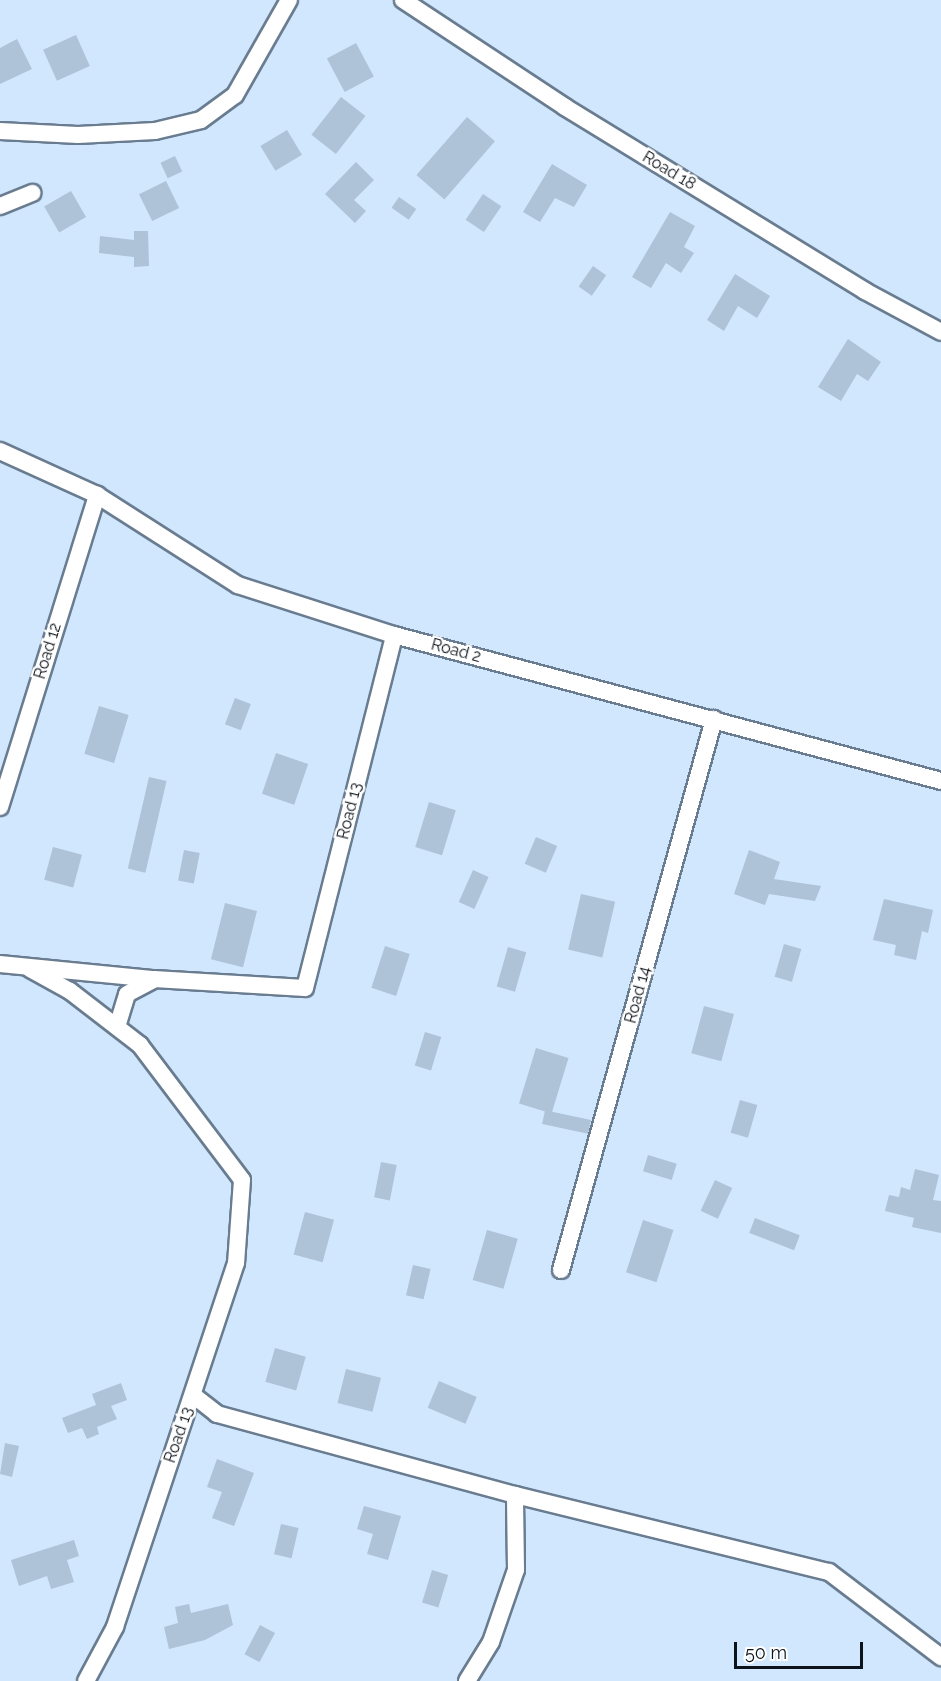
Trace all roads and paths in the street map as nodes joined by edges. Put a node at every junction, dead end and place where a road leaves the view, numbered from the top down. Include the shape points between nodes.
1 (288, 0) edge
2 (403, 0) edge
3 (0, 131) edge
4 (33, 193) dead end
5 (0, 206) edge
6 (941, 332) edge
7 (0, 451) edge
8 (97, 495) junction
9 (394, 635) junction
10 (714, 719) junction
11 (941, 781) edge
12 (0, 807) edge
13 (0, 964) edge
14 (30, 969) junction
15 (154, 979) junction
16 (117, 1027) junction
17 (561, 1270) dead end
18 (193, 1395) junction
19 (515, 1494) junction
20 (941, 1657) edge
21 (86, 1681) edge
22 (467, 1681) edge

1 - 3 street via 235,95 201,120 155,131 78,135
2 - 6 street, Road 18 via 575,114 865,291
4 - 5 street
7 - 8 street, Road 2
8 - 9 street, Road 2 via 238,585
8 - 12 street, Road 12
9 - 10 street, Road 2
9 - 15 street, Road 13 via 305,988
10 - 11 street, Road 2
10 - 17 street, Road 14
13 - 14 street
14 - 15 street
14 - 16 street via 70,991
15 - 16 street via 127,994
16 - 18 street, Road 13 via 140,1045 242,1180 236,1263
18 - 19 street via 217,1414
18 - 21 street, Road 13 via 115,1627
19 - 20 street via 829,1572
19 - 22 street via 516,1570 491,1642

